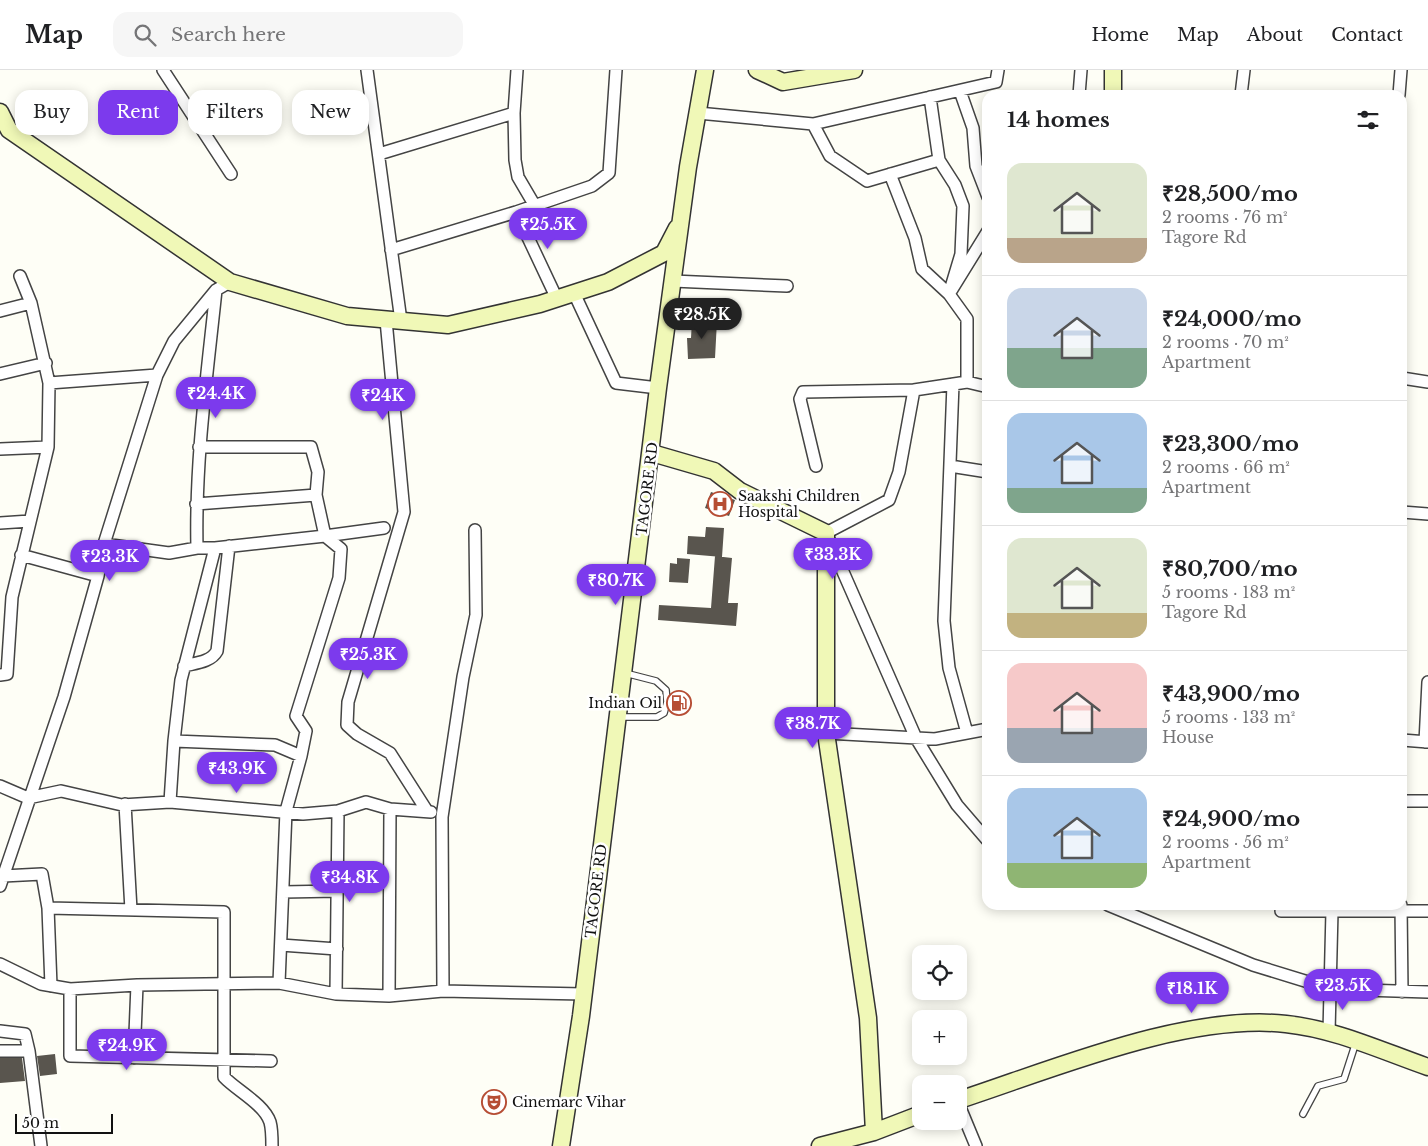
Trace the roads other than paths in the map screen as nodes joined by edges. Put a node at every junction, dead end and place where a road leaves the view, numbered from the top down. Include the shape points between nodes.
1 (163, 70) edge
2 (367, 70) edge
3 (517, 70) edge
4 (616, 70) edge
5 (705, 70) edge
6 (757, 70) edge
7 (854, 70) edge
8 (998, 70) edge
9 (1081, 70) edge
10 (1113, 70) edge
11 (1244, 70) edge
12 (1400, 70) edge
13 (1079, 90) edge
14 (1113, 90) edge
15 (1242, 90) edge
16 (1399, 90) edge
17 (960, 91) junction
18 (930, 97) junction
19 (0, 112) edge
20 (514, 113) junction
21 (698, 113) junction
22 (814, 124) junction
23 (5, 132) edge
24 (379, 154) junction
25 (939, 160) junction
26 (231, 174) dead end
27 (890, 174) junction
28 (982, 182) edge
29 (535, 206) junction
30 (516, 212) junction
31 (682, 219) junction
32 (982, 241) edge
33 (391, 250) junction
34 (20, 276) dead end
35 (673, 281) junction
36 (223, 286) junction
37 (787, 286) dead end
38 (574, 293) junction
39 (949, 294) junction
40 (558, 299) junction
41 (31, 303) junction
42 (0, 311) edge
43 (394, 320) junction
44 (46, 363) junction
45 (0, 374) edge
46 (157, 375) junction
47 (1407, 379) edge
48 (968, 382) junction
49 (1428, 382) edge
50 (49, 383) junction
51 (953, 384) junction
52 (982, 386) edge
53 (658, 388) junction
54 (914, 390) junction
55 (48, 447) junction
56 (200, 447) junction
57 (0, 449) edge
58 (652, 453) junction
59 (816, 466) dead end
60 (950, 466) junction
61 (982, 471) edge
62 (316, 495) junction
63 (196, 504) junction
64 (1407, 512) edge
65 (1428, 514) edge
66 (30, 521) junction
67 (0, 523) edge
68 (384, 528) dead end
69 (476, 530) dead end
70 (826, 533) junction
71 (325, 536) junction
72 (104, 544) junction
73 (228, 546) junction
74 (197, 548) junction
75 (215, 548) junction
76 (21, 555) junction
77 (98, 576) junction
78 (184, 666) junction
79 (623, 673) junction
80 (0, 674) edge
81 (1428, 682) edge
82 (618, 717) junction
83 (982, 730) edge
84 (826, 732) junction
85 (967, 733) junction
86 (916, 738) junction
87 (1407, 740) edge
88 (174, 741) junction
89 (1427, 742) edge
90 (300, 756) junction
91 (0, 786) edge
92 (28, 798) junction
93 (1407, 800) edge
94 (1428, 801) edge
95 (170, 802) junction
96 (125, 804) junction
97 (390, 809) junction
98 (286, 811) junction
99 (338, 811) junction
100 (427, 811) junction
101 (442, 817) junction
102 (982, 834) edge
103 (2, 881) edge
104 (337, 891) junction
105 (283, 892) junction
106 (48, 908) junction
107 (1407, 909) edge
108 (131, 910) junction
109 (1120, 910) edge
110 (1355, 910) edge
111 (1401, 910) edge
112 (1281, 911) dead end
113 (1332, 911) junction
114 (1428, 911) edge
115 (281, 945) junction
116 (337, 949) junction
117 (0, 964) edge
118 (280, 983) junction
119 (226, 984) junction
120 (137, 985) junction
121 (51, 986) junction
122 (1330, 989) junction
123 (70, 990) junction
124 (443, 991) junction
125 (1402, 992) junction
126 (1428, 992) edge
127 (336, 994) junction
128 (584, 994) junction
129 (389, 996) junction
130 (0, 1031) edge
131 (1329, 1032) junction
132 (1356, 1042) junction
133 (0, 1051) edge
134 (29, 1051) junction
135 (134, 1058) junction
136 (222, 1061) junction
137 (271, 1061) dead end
138 (1428, 1067) edge
139 (967, 1097) edge
140 (1303, 1114) dead end
141 (912, 1117) edge
142 (967, 1124) edge
143 (874, 1132) junction
144 (41, 1146) edge
145 (272, 1146) edge
146 (561, 1146) edge
147 (820, 1146) edge
148 (976, 1146) edge

1 - 26 street
2 - 24 street
3 - 20 street
4 - 29 street via 609,174 592,186
5 - 21 street, TAGORE RD
6 - 7 street via 783,82
8 - 17 street via 996,82
9 - 13 street
10 - 14 street
11 - 15 street
12 - 16 street
17 - 18 street
17 - 28 street via 972,128 976,166
18 - 22 street
18 - 25 street
19 - 23 street
20 - 24 street
20 - 29 street via 518,177
21 - 22 street
21 - 31 street, TAGORE RD
22 - 27 street via 830,156 867,181
23 - 36 street
24 - 33 street
25 - 27 street
25 - 39 street via 955,185 963,206 961,254
27 - 39 street via 915,238 922,269
29 - 30 street
30 - 33 street
30 - 40 street
31 - 35 street, TAGORE RD
31 - 38 street via 664,253 608,282
32 - 39 street
33 - 43 street
34 - 41 street
35 - 37 street
35 - 53 street, TAGORE RD
36 - 43 street via 347,316
36 - 46 street via 174,341
36 - 56 street
38 - 40 street
38 - 53 street via 616,383
39 - 48 street via 968,318
40 - 43 street via 448,325
41 - 42 street
41 - 44 street
43 - 100 street via 404,512 348,702 347,725 390,753
44 - 45 street
44 - 50 street
46 - 50 street
46 - 72 street
47 - 49 street
48 - 51 street
48 - 52 street
50 - 55 street
51 - 54 street
51 - 60 street
53 - 58 street, TAGORE RD
54 - 59 street via 803,392 800,399
54 - 70 street via 900,472 889,500
55 - 57 street
55 - 66 street
56 - 62 street via 311,447 318,472
56 - 63 street
58 - 70 street via 714,471 740,491
58 - 79 street, TAGORE RD
60 - 61 street
60 - 85 street via 944,621 949,668
62 - 63 street
62 - 71 street
63 - 74 street
64 - 65 street
66 - 67 street
66 - 76 street
68 - 71 street
69 - 101 street via 476,615 463,677
70 - 84 street
70 - 86 street
71 - 73 street
71 - 90 street via 341,549 339,578 296,716 306,731
72 - 74 street via 168,553
72 - 77 street
73 - 75 street
73 - 78 street via 217,651 208,660
74 - 75 street
75 - 78 street
76 - 77 street
76 - 80 street via 12,597 7,674
77 - 92 street via 64,697
78 - 88 street
79 - 82 street, TAGORE RD
79 - 82 lane via 656,681 666,690 667,702 664,713 657,717
81 - 89 street
82 - 128 street, TAGORE RD
83 - 85 street
84 - 86 street
84 - 143 street via 868,1018
85 - 86 street via 935,740
86 - 102 street via 957,805
87 - 89 street
88 - 90 street via 276,745
88 - 95 street
90 - 98 street
91 - 92 street
92 - 96 street via 62,791
92 - 103 street
93 - 94 street
95 - 96 street
95 - 98 street
96 - 108 street
97 - 99 street via 366,802
97 - 100 street
97 - 129 street
98 - 99 street via 303,814
98 - 105 street
99 - 104 street
100 - 101 street
101 - 124 street
103 - 106 street via 42,874
104 - 105 street
104 - 116 street
105 - 115 street
106 - 108 street
106 - 121 street
107 - 114 street
108 - 119 street via 224,912
109 - 122 street via 1252,965
110 - 113 street
111 - 125 street
112 - 113 street
113 - 122 street
115 - 116 street
115 - 118 street
116 - 127 street
117 - 121 street
118 - 119 street
118 - 127 street
119 - 120 street
119 - 136 street
120 - 123 street
120 - 135 street
121 - 123 street
122 - 125 street
122 - 131 street
123 - 135 street via 70,1056
124 - 128 street
124 - 129 street
125 - 126 street
127 - 129 street
128 - 146 street, TAGORE RD
130 - 134 street via 25,1034
131 - 132 street
131 - 139 street via 1286,1024 1231,1024 1158,1036
132 - 138 street
132 - 140 lane via 1344,1078 1318,1086
133 - 134 street
134 - 144 street
135 - 136 street
136 - 137 street
136 - 145 street via 224,1077 254,1101 270,1120
141 - 143 street
142 - 148 street
143 - 147 street

